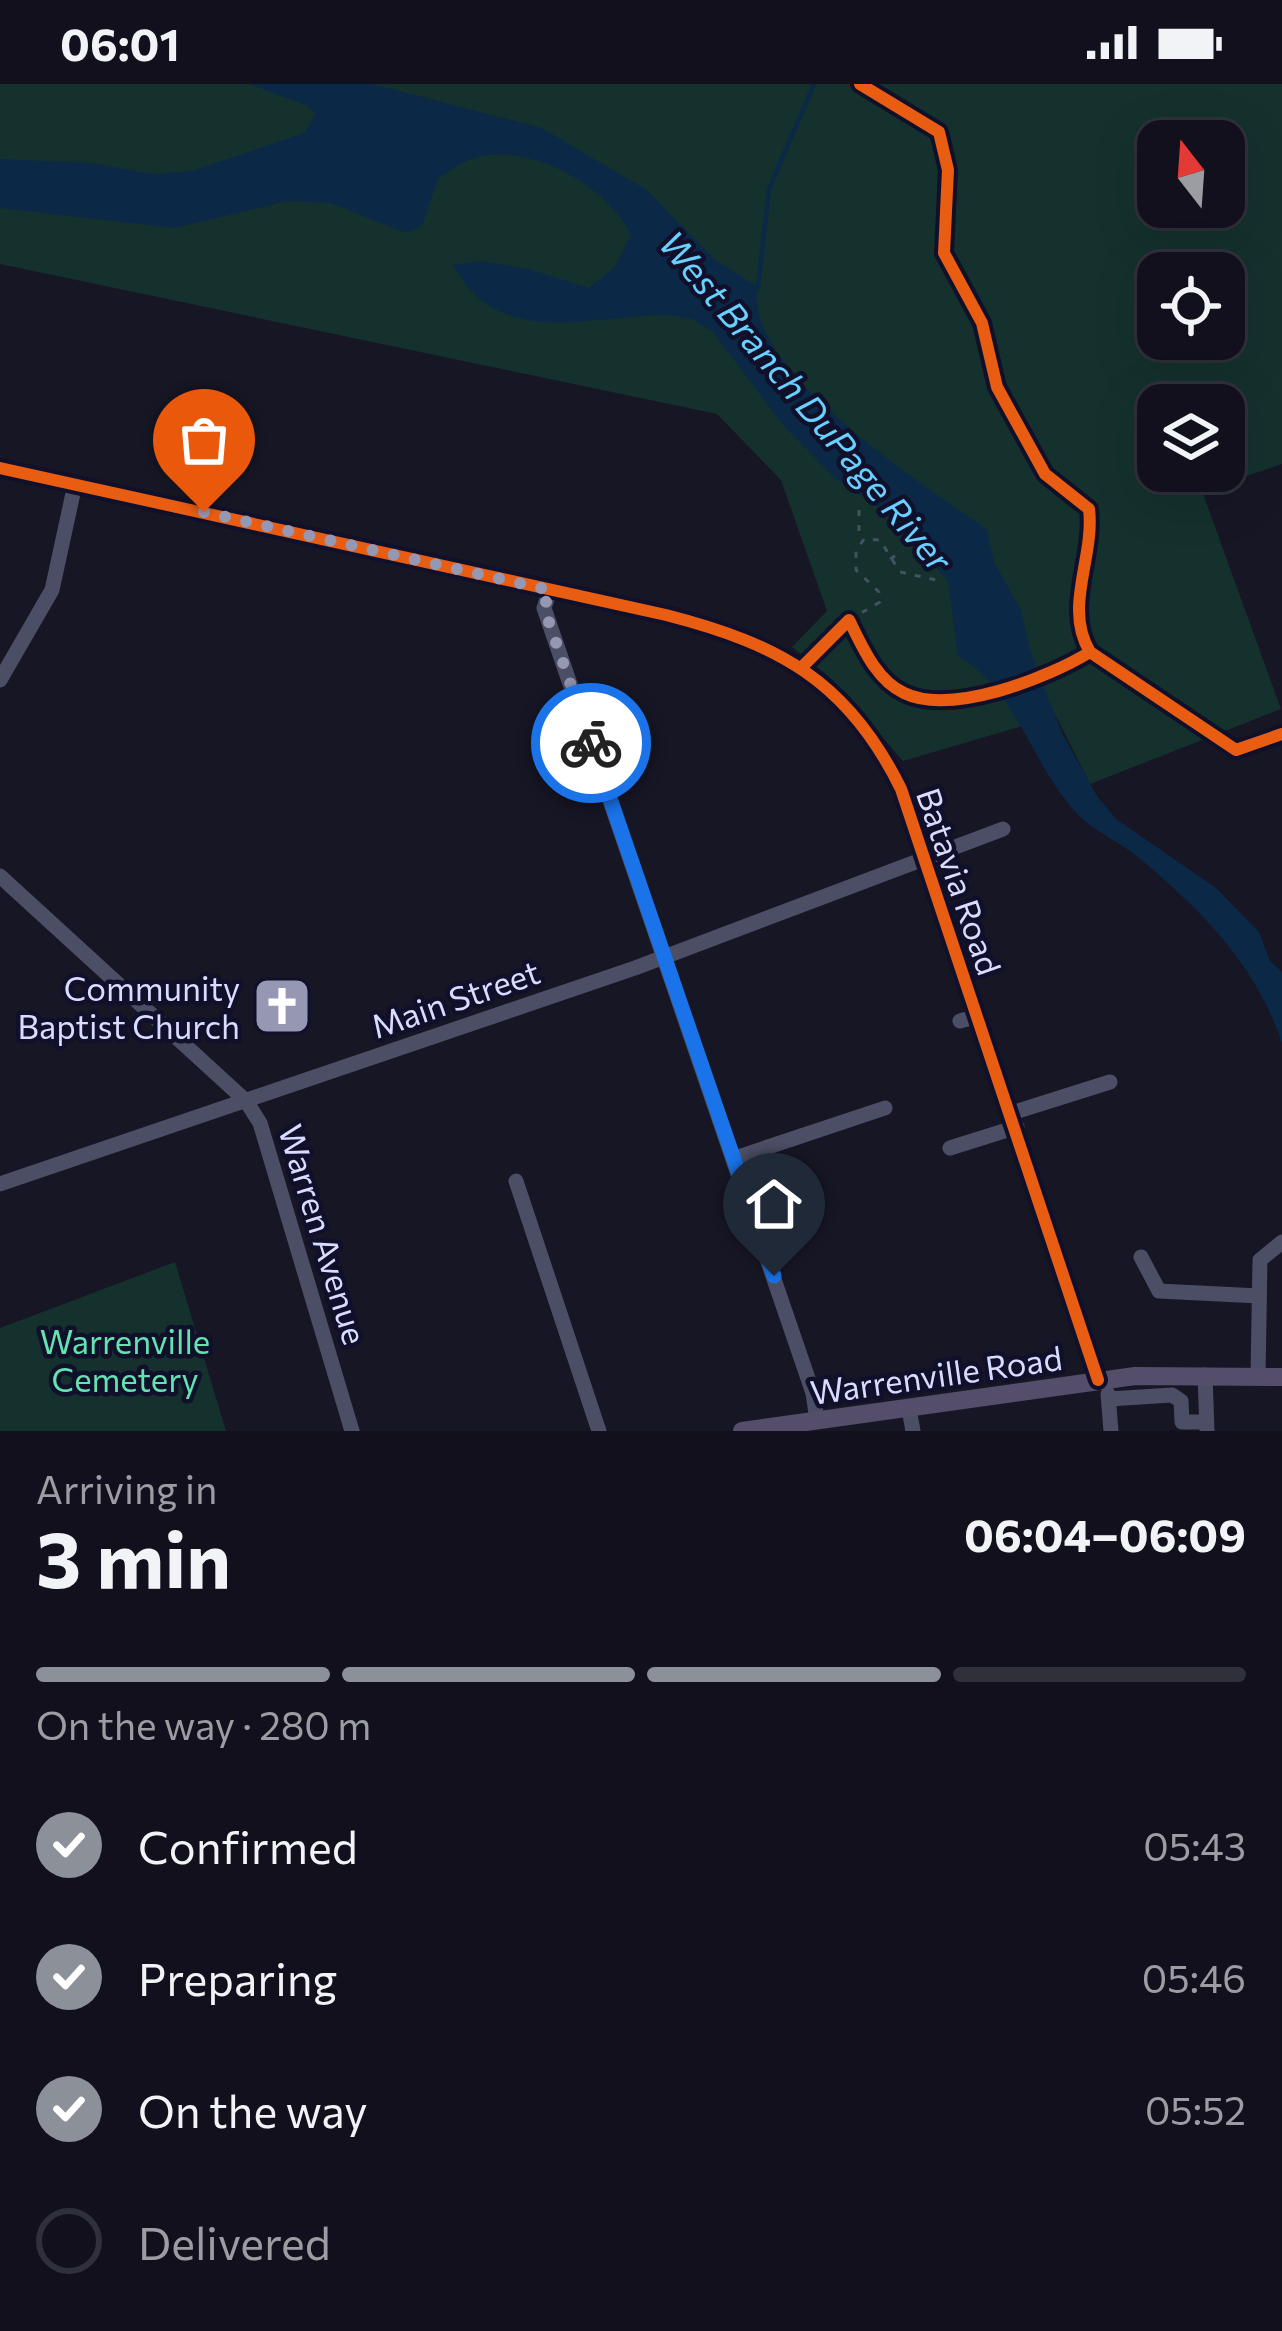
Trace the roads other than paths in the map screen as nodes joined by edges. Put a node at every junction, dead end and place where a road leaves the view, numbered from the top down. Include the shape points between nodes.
1 (0, 468) edge
2 (75, 484) junction
3 (550, 590) junction
4 (0, 680) edge
5 (1004, 830) dead end
6 (925, 858) junction
7 (0, 876) edge
8 (664, 954) junction
9 (1110, 1082) dead end
10 (246, 1101) junction
11 (885, 1108) dead end
12 (1014, 1120) junction
13 (950, 1148) dead end
14 (735, 1158) junction
15 (516, 1180) dead end
16 (0, 1184) edge
17 (1282, 1242) edge
18 (1141, 1257) dead end
19 (1258, 1296) junction
20 (1205, 1375) junction
21 (1258, 1376) junction
22 (1282, 1377) edge
23 (1105, 1386) junction
24 (909, 1409) junction
25 (817, 1421) junction
26 (1206, 1426) edge
27 (352, 1431) edge
28 (599, 1431) edge
29 (742, 1431) edge
30 (913, 1431) edge
31 (1111, 1431) edge

1 - 2 main road, Batavia Road
2 - 3 main road, Batavia Road
2 - 4 street via 52,590
3 - 6 main road, Batavia Road via 711,627 802,666 863,725 886,760
3 - 8 street via 544,608
5 - 6 street, Main Street
6 - 8 street, Main Street
6 - 12 main road, Batavia Road via 969,1018
7 - 10 street, Warren Avenue
8 - 10 street, Main Street
8 - 14 street
9 - 12 street
10 - 16 street, Main Street
10 - 27 street, Warren Avenue via 260,1123
11 - 14 street
12 - 13 street
12 - 23 main road, Batavia Road
14 - 25 street
15 - 28 street
17 - 19 street via 1260,1259
18 - 19 street via 1159,1291
19 - 21 street
20 - 21 main road, Warrenville Road
20 - 23 main road, Warrenville Road
20 - 26 street
21 - 22 main road, Warrenville Road
23 - 24 main road, Warrenville Road
23 - 26 street via 1172,1395 1181,1401 1182,1422
23 - 31 street
24 - 25 main road, Warrenville Road
24 - 30 street
25 - 29 main road, Warrenville Road

